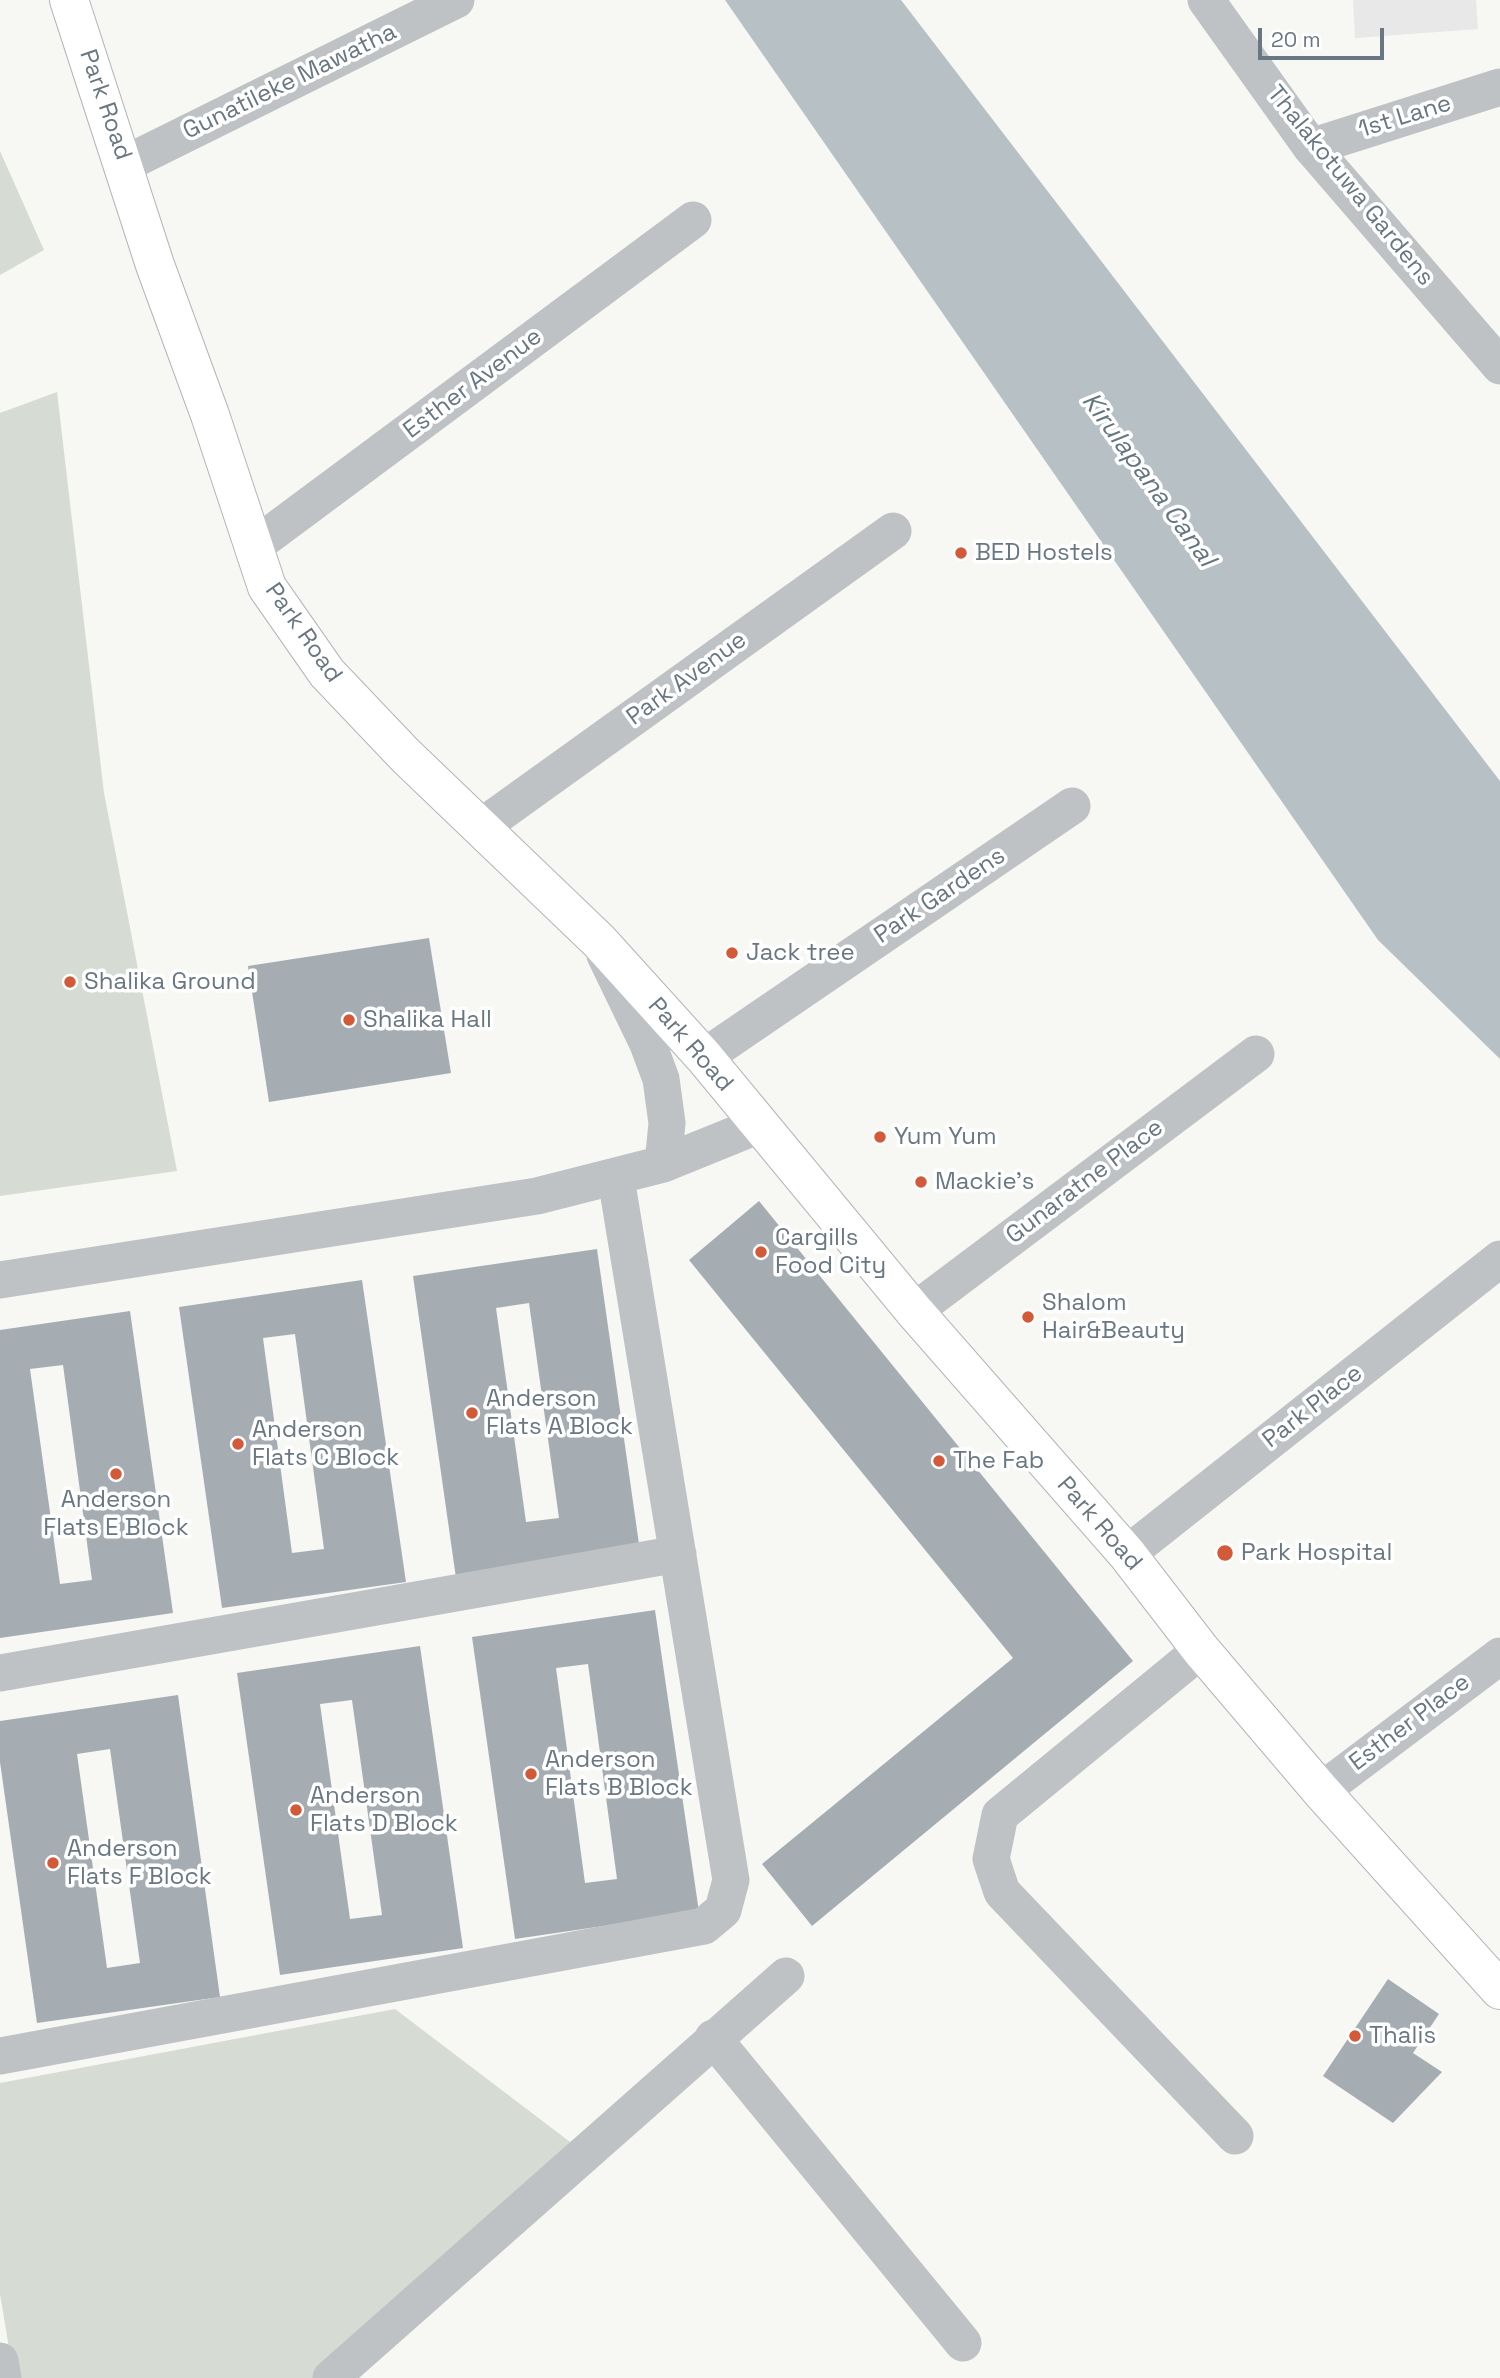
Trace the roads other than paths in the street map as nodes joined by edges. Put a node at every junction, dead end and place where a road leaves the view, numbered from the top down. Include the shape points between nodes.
1 (69, 0) edge
2 (456, 0) edge
3 (1206, 0) edge
4 (1500, 88) edge
5 (1311, 146) junction
6 (125, 164) junction
7 (692, 220) dead end
8 (1500, 366) edge
9 (893, 531) dead end
10 (254, 547) junction
11 (1072, 806) dead end
12 (481, 827) junction
13 (599, 941) junction
14 (1256, 1054) dead end
15 (704, 1058) junction
16 (759, 1125) junction
17 (663, 1164) junction
18 (615, 1178) junction
19 (1500, 1259) edge
20 (0, 1280) edge
21 (914, 1311) junction
22 (678, 1554) junction
23 (1127, 1554) junction
24 (1201, 1650) junction
25 (1500, 1656) edge
26 (0, 1673) edge
27 (1321, 1791) junction
28 (786, 1976) dead end
29 (1500, 1990) edge
30 (713, 2038) junction
31 (0, 2056) edge
32 (1236, 2136) dead end
33 (963, 2343) dead end
34 (0, 2361) edge
35 (3, 2378) edge
36 (331, 2378) edge

1 - 6 main road, Park Road
2 - 6 street, Gunatileke Mawatha
3 - 5 street, Thalakotuwa Gardens
4 - 5 street, 1st Lane
5 - 8 street, Thalakotuwa Gardens
6 - 10 main road, Park Road via 155,265
7 - 10 street, Esther Avenue
9 - 12 street, Park Avenue
10 - 12 main road, Park Road via 267,587 327,673
11 - 15 street, Park Gardens
12 - 13 main road, Park Road
13 - 15 main road, Park Road
13 - 17 street via 661,1079 667,1123
14 - 21 street, Gunaratne Place
15 - 16 main road, Park Road
16 - 17 street
16 - 21 main road, Park Road
17 - 18 street
18 - 20 street via 537,1196
18 - 22 street
19 - 23 street, Park Place
21 - 23 main road, Park Road
22 - 26 street
22 - 31 street via 732,1880 723,1910 704,1926
23 - 24 main road, Park Road
24 - 27 main road, Park Road
24 - 32 street via 1000,1815 991,1859 1002,1892
25 - 27 street, Esther Place
27 - 29 main road, Park Road
28 - 30 street
30 - 33 street
30 - 36 street
34 - 35 street

